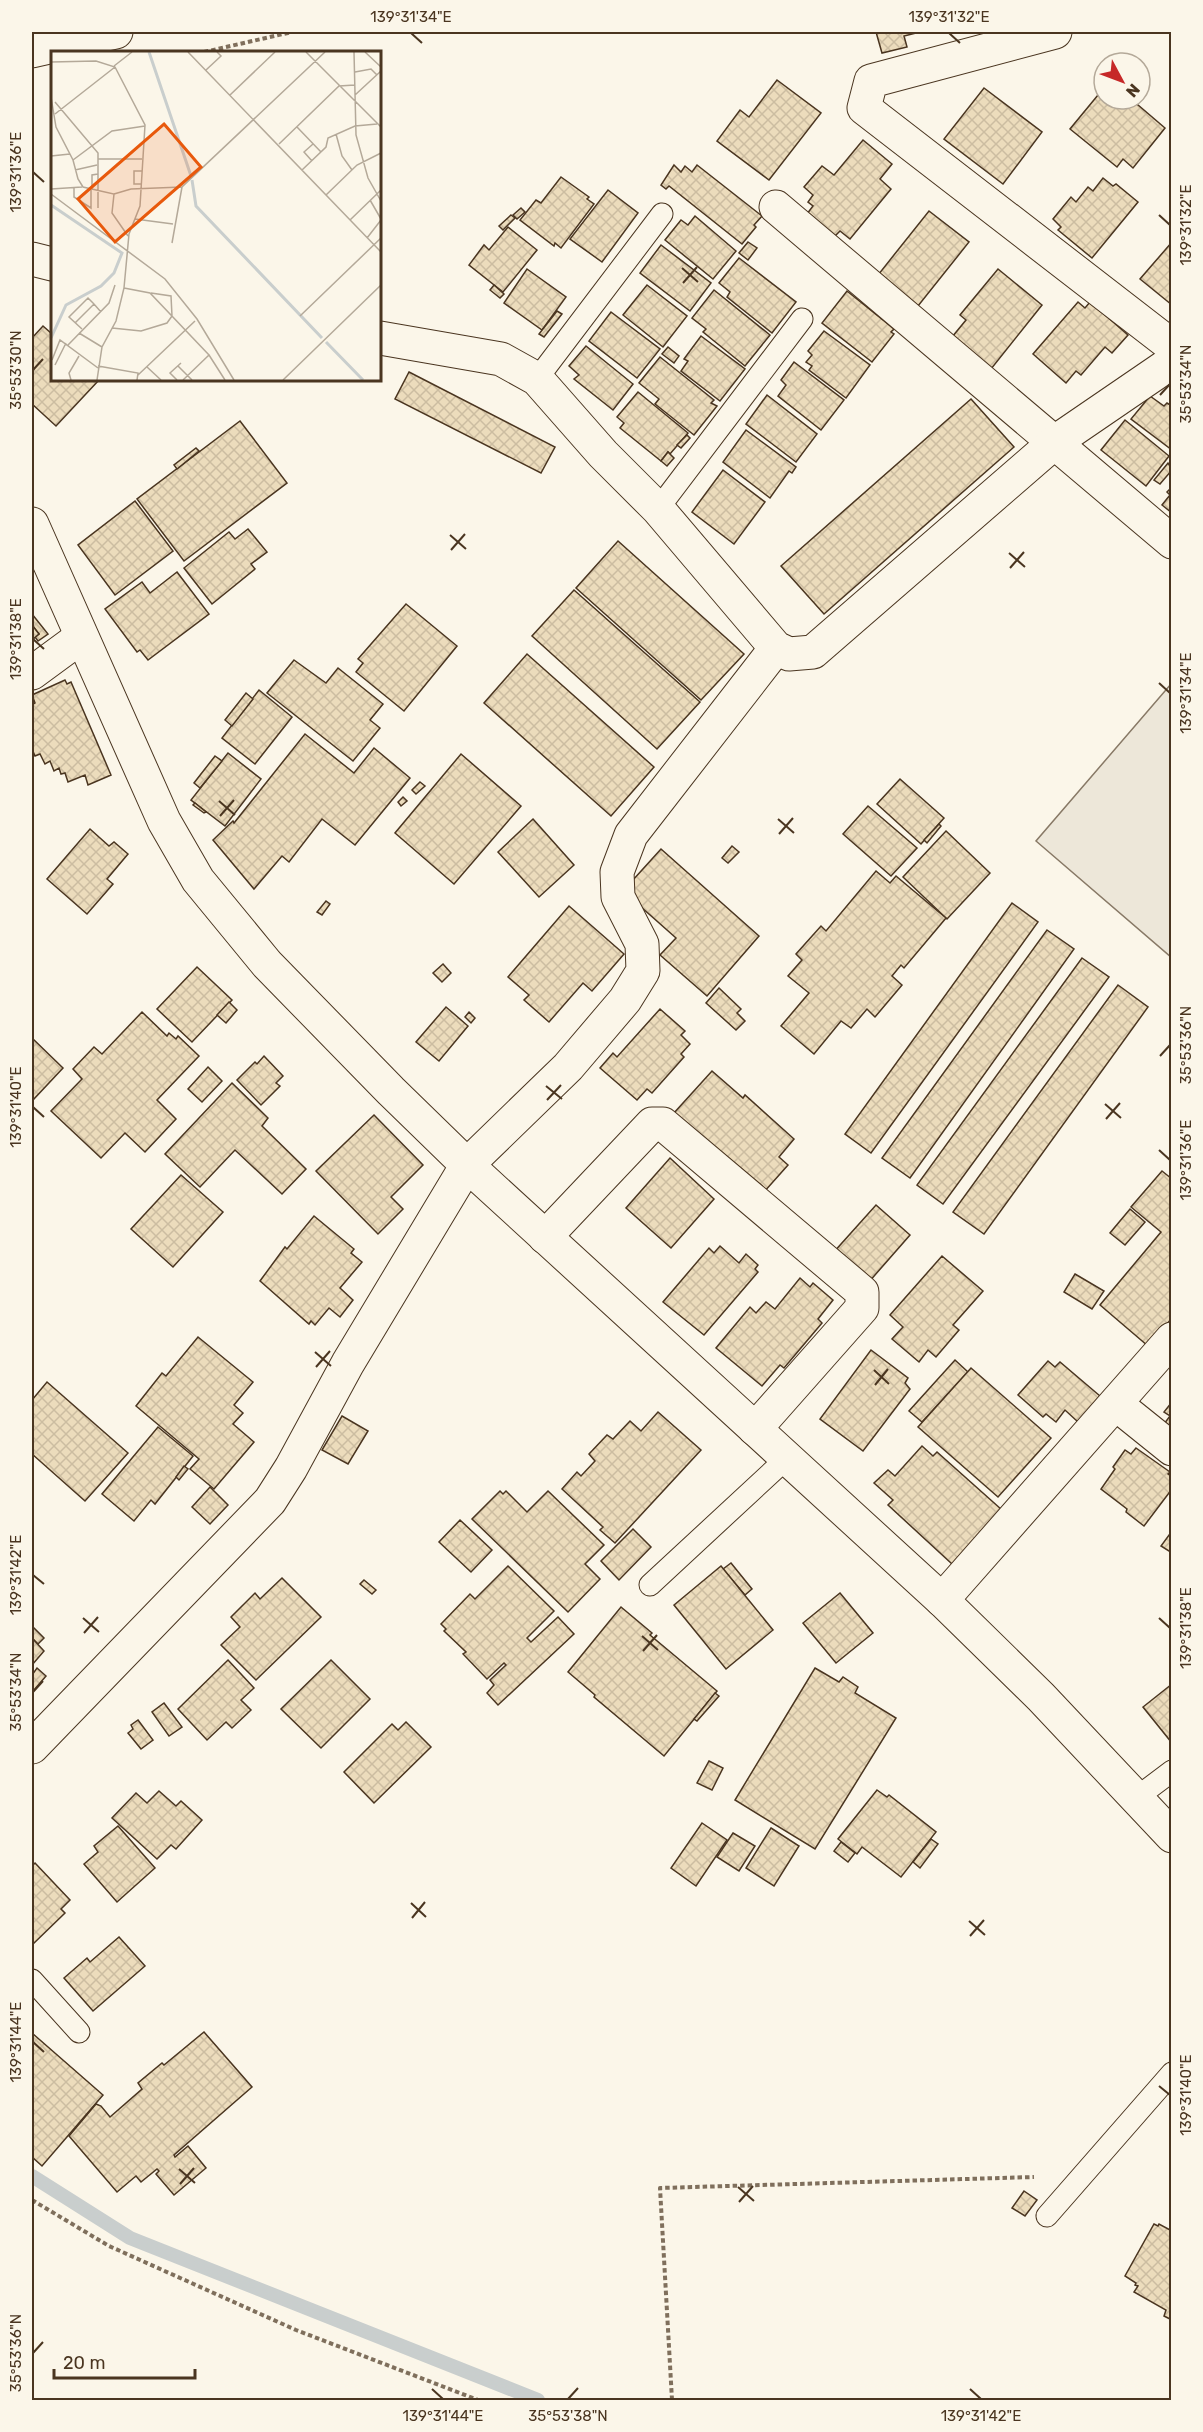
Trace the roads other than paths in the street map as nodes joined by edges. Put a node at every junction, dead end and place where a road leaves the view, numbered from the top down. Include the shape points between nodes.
1 (116, 32) edge
2 (1055, 32) edge
3 (32, 51) edge
4 (776, 207) dead end
5 (662, 214) dead end
6 (32, 259) edge
7 (51, 264) edge
8 (802, 319) dead end
9 (381, 338) edge
10 (1167, 367) edge
11 (537, 379) junction
12 (1055, 442) junction
13 (658, 509) junction
14 (32, 524) edge
15 (1172, 542) edge
16 (81, 637) junction
17 (776, 648) junction
18 (32, 673) edge
19 (467, 1165) junction
20 (544, 1237) junction
21 (1172, 1339) edge
22 (1116, 1404) junction
23 (755, 1429) junction
24 (1172, 1449) edge
25 (787, 1458) junction
26 (650, 1585) dead end
27 (942, 1600) junction
28 (32, 1748) edge
29 (1172, 1771) edge
30 (1136, 1798) junction
31 (1172, 1836) edge
32 (32, 1980) edge
33 (79, 2032) dead end
34 (1172, 2073) edge
35 (1047, 2216) dead end

1 - 3 main road
2 - 10 main road via 871,81 864,108
4 - 12 main road
5 - 11 lane
6 - 7 main road
8 - 13 lane
9 - 11 main road via 501,359
10 - 12 main road
11 - 13 main road
12 - 15 main road
12 - 17 main road via 813,652 789,654
13 - 17 main road
14 - 16 main road
16 - 18 main road
16 - 19 main road via 164,821 198,880 267,964
17 - 19 main road via 631,835 617,872 618,897 642,944 643,971 625,1000 568,1067
19 - 20 main road
19 - 28 main road via 270,1501
20 - 23 main road
20 - 23 main road via 652,1124 663,1124 862,1292 862,1308
21 - 22 main road
22 - 24 main road
22 - 27 main road
23 - 25 main road
25 - 26 lane
25 - 27 main road
27 - 30 main road
29 - 30 lane
30 - 31 main road
32 - 33 lane
34 - 35 lane

